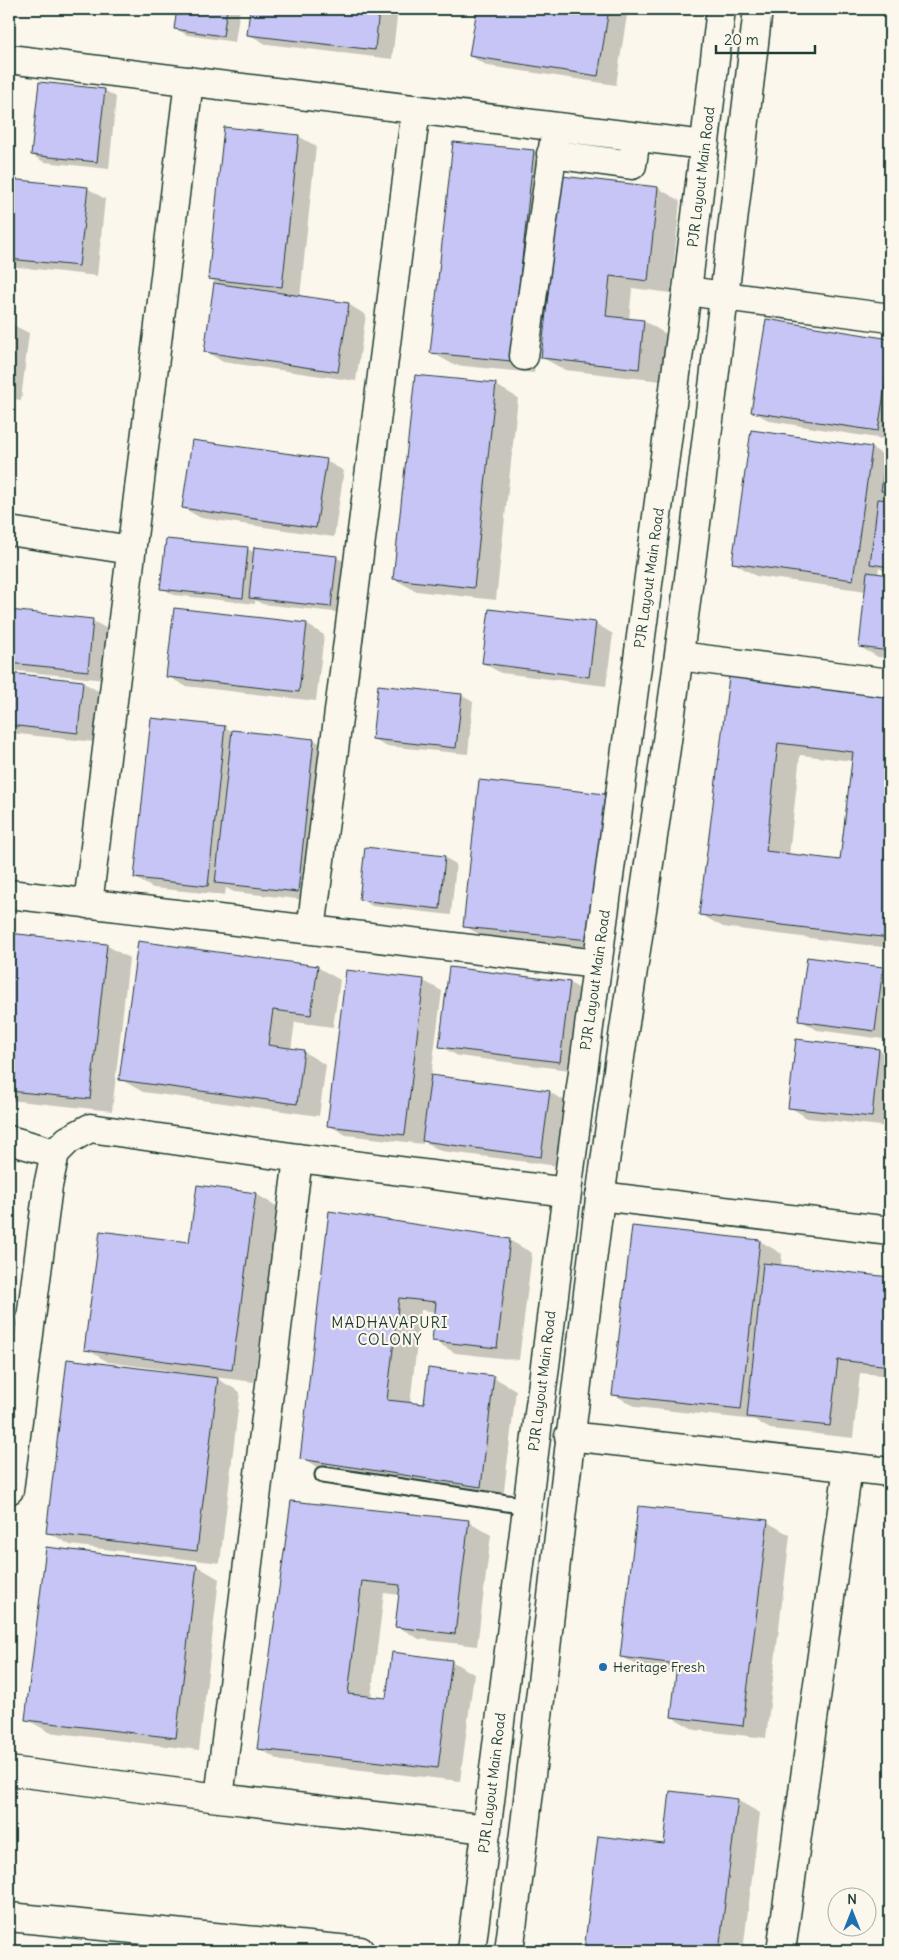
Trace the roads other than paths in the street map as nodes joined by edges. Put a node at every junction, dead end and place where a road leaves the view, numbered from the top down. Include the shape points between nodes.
1 (721, 9) edge
2 (758, 9) edge
3 (9, 59) edge
4 (189, 81) junction
5 (416, 109) junction
6 (556, 127) junction
7 (636, 138) junction
8 (704, 145) junction
9 (551, 154) junction
10 (688, 291) junction
11 (724, 296) junction
12 (890, 318) edge
13 (524, 356) dead end
14 (9, 531) edge
15 (131, 550) junction
16 (679, 656) junction
17 (890, 683) edge
18 (9, 894) edge
19 (88, 904) junction
20 (311, 930) junction
21 (597, 964) junction
22 (579, 1102) junction
23 (612, 1108) junction
24 (9, 1140) edge
25 (56, 1153) junction
26 (298, 1158) junction
27 (567, 1192) junction
28 (600, 1196) junction
29 (890, 1231) edge
30 (569, 1436) junction
31 (848, 1467) junction
32 (890, 1472) edge
33 (323, 1475) dead end
34 (9, 1490) edge
35 (526, 1506) junction
36 (9, 1771) edge
37 (219, 1798) junction
38 (487, 1830) junction
39 (9, 1916) edge
40 (360, 1951) edge
41 (471, 1951) edge
42 (509, 1951) edge
43 (781, 1951) edge

1 - 8 street, PJR Layout Main Road
2 - 11 street
3 - 4 street
4 - 5 street
4 - 15 street
5 - 6 street
5 - 20 street
6 - 7 street
6 - 9 street
7 - 8 street
7 - 9 street via 632,165
8 - 10 street, PJR Layout Main Road
9 - 13 street
10 - 11 street
10 - 21 street, PJR Layout Main Road
11 - 12 street
11 - 16 street
14 - 15 street
15 - 19 street
16 - 17 street
16 - 23 street
18 - 19 street
19 - 20 street
20 - 21 street
21 - 22 street, PJR Layout Main Road
22 - 23 street
22 - 27 street, PJR Layout Main Road
23 - 28 street
24 - 25 street
25 - 26 street via 68,1140 90,1128
25 - 34 street via 48,1186
26 - 27 street
26 - 37 street
27 - 35 street, PJR Layout Main Road
28 - 29 street
28 - 30 street
30 - 31 street
30 - 42 street
31 - 32 street
31 - 43 street
33 - 35 lane
35 - 38 street, PJR Layout Main Road
36 - 37 street
37 - 38 street
38 - 41 street, PJR Layout Main Road
39 - 40 street

